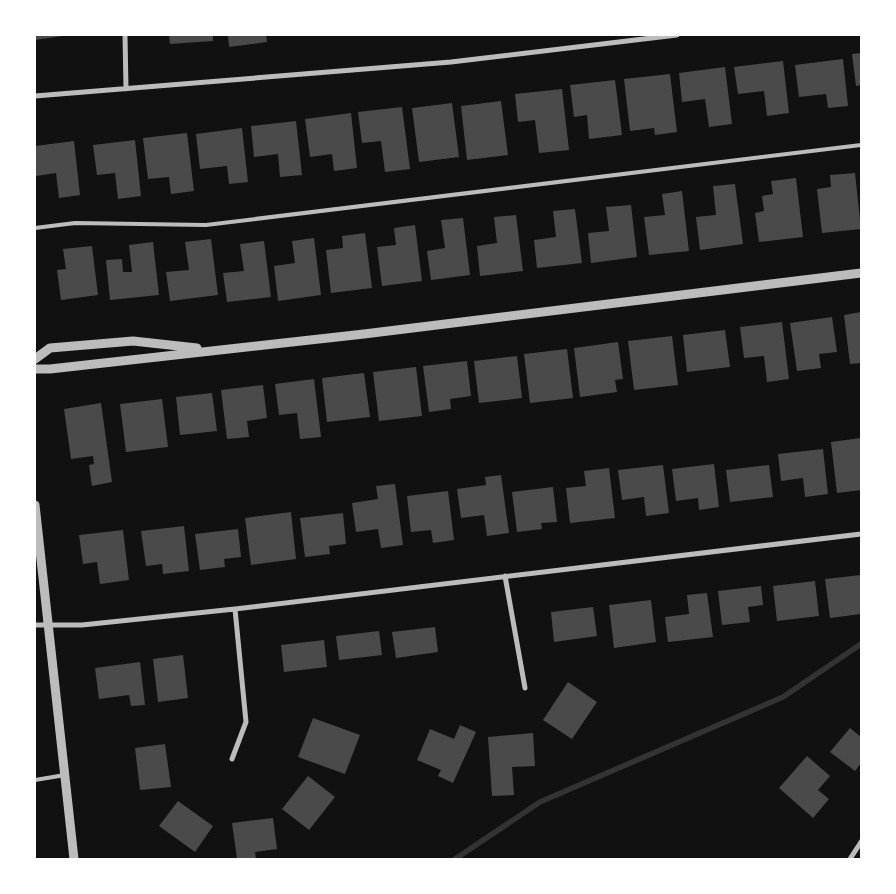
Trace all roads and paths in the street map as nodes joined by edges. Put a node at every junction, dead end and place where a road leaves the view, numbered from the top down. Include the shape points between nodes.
1 (126, 35) edge
2 (677, 35) edge
3 (126, 89) junction
4 (35, 96) edge
5 (861, 145) edge
6 (35, 228) edge
7 (861, 273) edge
8 (214, 350) junction
9 (35, 359) edge
10 (35, 369) edge
11 (35, 505) edge
12 (861, 534) edge
13 (505, 576) junction
14 (235, 609) junction
15 (35, 625) edge
16 (48, 625) junction
17 (525, 688) dead end
18 (232, 759) dead end
19 (65, 775) junction
20 (35, 780) edge
21 (861, 842) edge
22 (74, 859) edge
23 (850, 859) edge

1 - 3 street
2 - 3 street via 451,62
3 - 4 street
5 - 6 lane via 206,225 75,223
7 - 8 street
8 - 9 street via 133,341 50,348
8 - 10 street
11 - 16 street
12 - 13 street
13 - 14 street
13 - 17 street
14 - 16 street via 82,625
14 - 18 street via 246,722
15 - 16 street
16 - 19 street
19 - 20 lane
19 - 22 street
21 - 23 street

